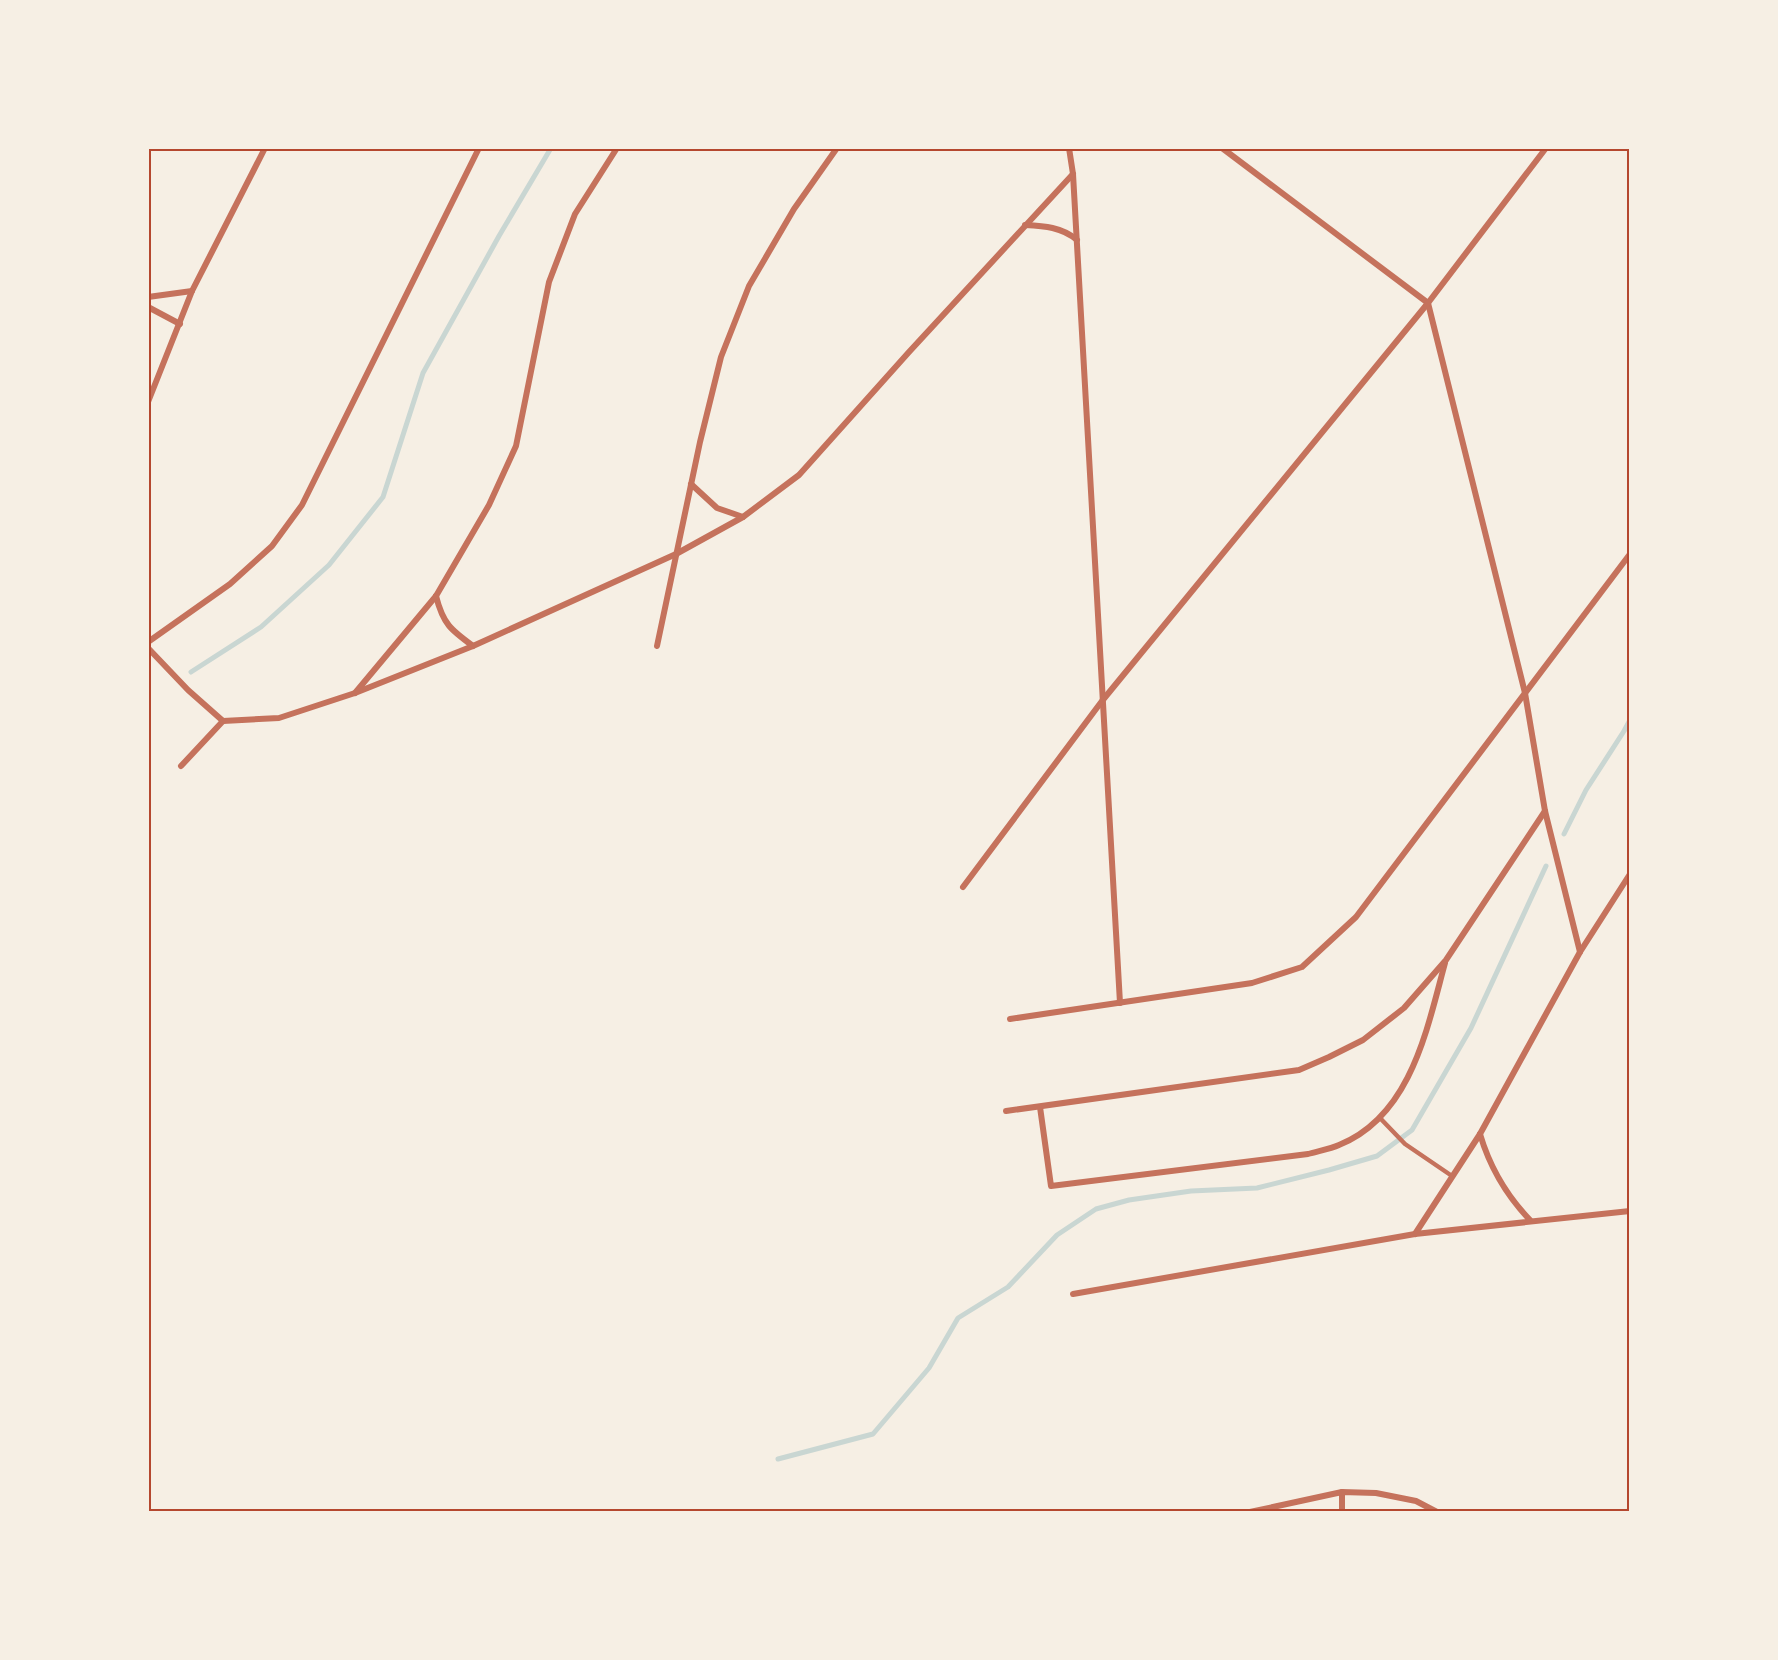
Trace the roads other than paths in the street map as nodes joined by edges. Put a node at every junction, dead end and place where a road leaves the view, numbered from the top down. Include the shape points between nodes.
1 (265, 148) edge
2 (478, 148) edge
3 (617, 148) edge
4 (837, 148) edge
5 (1070, 148) edge
6 (1222, 148) edge
7 (1546, 148) edge
8 (1074, 174) junction
9 (1025, 225) junction
10 (1077, 240) junction
11 (192, 291) junction
12 (148, 297) edge
13 (1428, 303) junction
14 (148, 307) edge
15 (180, 324) junction
16 (148, 402) edge
17 (691, 484) junction
18 (743, 517) junction
19 (676, 554) junction
20 (1629, 554) edge
21 (436, 596) junction
22 (148, 642) edge
23 (473, 646) junction
24 (657, 646) dead end
25 (148, 648) edge
26 (355, 693) junction
27 (1525, 693) junction
28 (1102, 701) junction
29 (222, 721) junction
30 (181, 766) dead end
31 (1545, 811) junction
32 (1629, 874) edge
33 (963, 887) dead end
34 (1580, 952) junction
35 (1446, 960) junction
36 (1120, 1003) junction
37 (1010, 1019) dead end
38 (1041, 1107) junction
39 (1006, 1112) dead end
40 (1380, 1118) junction
41 (1480, 1134) junction
42 (1452, 1176) junction
43 (1628, 1210) edge
44 (1530, 1220) junction
45 (1415, 1234) junction
46 (1073, 1294) dead end
47 (1342, 1492) junction
48 (1250, 1512) edge
49 (1342, 1512) edge
50 (1437, 1512) edge

1 - 11 street
2 - 22 street via 302,506 272,546 230,584
3 - 21 street via 575,214 549,282 516,446 489,505
4 - 17 street via 794,209 749,286 721,357
5 - 8 street
6 - 13 street
7 - 13 street
8 - 9 street
8 - 10 street
9 - 10 street via 1048,226 1068,232
9 - 18 street via 799,475
10 - 28 street
11 - 12 street
11 - 15 street
13 - 27 street
13 - 28 street
14 - 15 street
15 - 16 street
17 - 18 street via 717,508
17 - 19 street
18 - 19 street
19 - 23 street
19 - 24 street
20 - 27 street
21 - 23 street via 440,615 453,632
21 - 26 street
23 - 26 street
25 - 29 street
26 - 29 street via 279,718
27 - 31 street
27 - 36 street via 1356,917 1302,966 1252,983
28 - 33 street
28 - 36 street
29 - 30 street
31 - 34 street
31 - 35 street
32 - 34 street
34 - 41 street
35 - 38 street via 1404,1008 1363,1040 1299,1070
35 - 40 street via 1422,1046 1396,1097
36 - 37 street
38 - 39 street
38 - 40 street via 1051,1186 1308,1154 1340,1145
40 - 42 lane via 1406,1144
41 - 42 street
41 - 44 street via 1504,1190
42 - 45 street
43 - 44 street
44 - 45 street
45 - 46 street
47 - 48 street
47 - 49 street
47 - 50 street via 1376,1493 1416,1501

